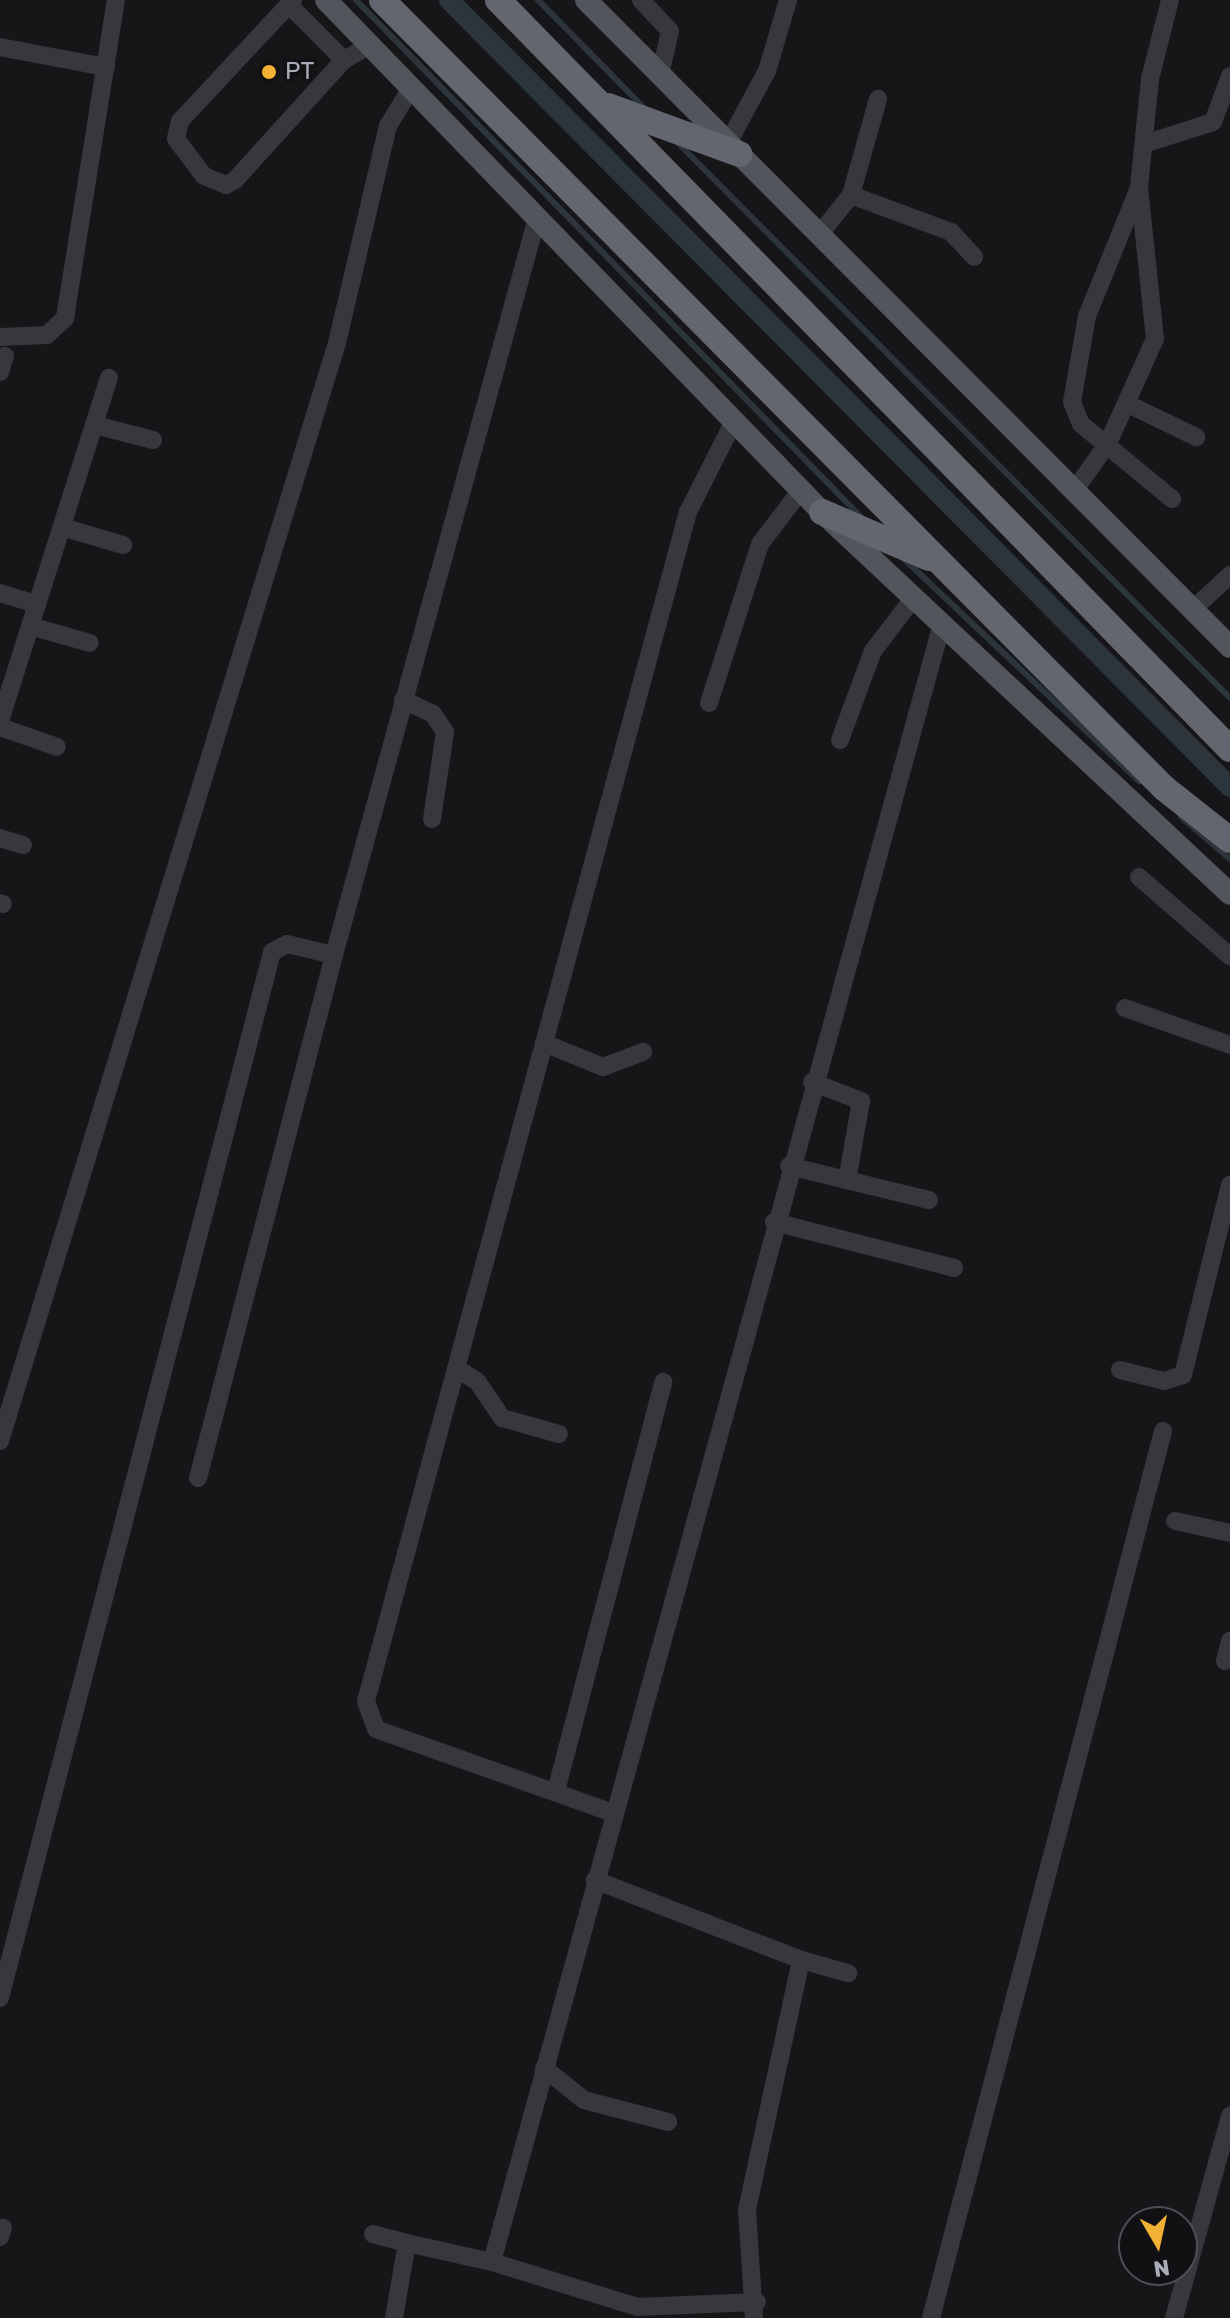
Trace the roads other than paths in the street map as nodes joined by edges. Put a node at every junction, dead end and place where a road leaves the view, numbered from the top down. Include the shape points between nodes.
1 (116, 0) edge
2 (326, 0) edge
3 (382, 0) edge
4 (498, 0) edge
5 (586, 0) edge
6 (641, 0) edge
7 (788, 0) edge
8 (1170, 0) edge
9 (292, 3) edge
10 (370, 45) junction
11 (0, 47) edge
12 (344, 60) junction
13 (106, 67) junction
14 (660, 75) junction
15 (1230, 76) edge
16 (411, 88) junction
17 (878, 99) dead end
18 (601, 104) junction
19 (1222, 125) edge
20 (1144, 144) junction
21 (734, 149) junction
22 (1139, 188) junction
23 (851, 195) junction
24 (537, 218) junction
25 (819, 235) junction
26 (974, 257) dead end
27 (0, 337) edge
28 (109, 378) dead end
29 (1128, 404) junction
30 (734, 421) junction
31 (95, 425) junction
32 (1196, 437) dead end
33 (153, 440) dead end
34 (1108, 443) junction
35 (801, 490) junction
36 (1074, 491) junction
37 (1172, 499) dead end
38 (822, 512) junction
39 (62, 527) junction
40 (123, 545) dead end
41 (943, 565) junction
42 (1230, 575) edge
43 (0, 593) edge
44 (912, 600) junction
45 (37, 604) junction
46 (1192, 610) junction
47 (30, 626) junction
48 (940, 631) dead end
49 (90, 643) dead end
50 (1230, 647) edge
51 (403, 700) junction
52 (709, 703) dead end
53 (0, 724) edge
54 (840, 740) dead end
55 (57, 747) dead end
56 (1230, 749) edge
57 (432, 819) dead end
58 (0, 838) edge
59 (1230, 840) edge
60 (23, 845) dead end
61 (1139, 877) dead end
62 (1230, 894) edge
63 (334, 955) junction
64 (1230, 956) edge
65 (1125, 1008) dead end
66 (544, 1043) junction
67 (1230, 1045) edge
68 (643, 1052) dead end
69 (812, 1082) junction
70 (789, 1166) junction
71 (847, 1180) junction
72 (1230, 1185) edge
73 (929, 1200) dead end
74 (774, 1222) junction
75 (954, 1268) dead end
76 (456, 1368) junction
77 (1120, 1370) dead end
78 (663, 1382) dead end
79 (1163, 1431) dead end
80 (559, 1434) dead end
81 (0, 1441) edge
82 (198, 1478) dead end
83 (1175, 1521) dead end
84 (1230, 1533) edge
85 (1230, 1641) edge
86 (1225, 1661) dead end
87 (556, 1791) junction
88 (613, 1813) junction
89 (595, 1880) junction
90 (801, 1960) junction
91 (848, 1973) dead end
92 (0, 1998) edge
93 (544, 2068) junction
94 (1230, 2116) edge
95 (668, 2122) dead end
96 (373, 2234) dead end
97 (407, 2243) junction
98 (492, 2262) junction
99 (755, 2310) edge
100 (394, 2318) edge
101 (931, 2318) edge
102 (1174, 2318) edge

1 - 13 street
2 - 10 main road
3 - 41 highway
4 - 18 highway
5 - 14 main road
6 - 14 street via 670,31
7 - 21 street via 767,71
8 - 20 street via 1150,79
9 - 12 street
9 - 12 street via 180,121 176,139 195,167 216,183 235,180
10 - 12 street
10 - 16 main road
11 - 13 street
13 - 27 street via 65,318 47,335
14 - 21 main road
15 - 19 street
16 - 24 main road
16 - 81 street via 388,126 337,343
17 - 23 street
18 - 21 highway
18 - 56 highway
19 - 20 street
20 - 22 street
21 - 25 main road
22 - 29 street via 1155,339
22 - 34 street via 1099,277 1073,380 1075,415
23 - 25 street
23 - 26 street via 951,232
24 - 30 main road
24 - 51 street
25 - 36 main road
28 - 31 street
29 - 32 street
29 - 34 street
30 - 35 main road
30 - 66 street via 688,512
31 - 33 street
31 - 39 street
34 - 36 street
34 - 37 street
35 - 38 main road
35 - 52 street via 760,544
36 - 46 main road
38 - 41 highway
38 - 44 main road
39 - 40 street
39 - 45 street
41 - 59 highway via 1164,788
42 - 46 street
43 - 45 street
44 - 54 street via 873,651
44 - 62 main road
45 - 47 street
46 - 50 main road
47 - 49 street
47 - 53 street
48 - 69 street
51 - 57 street via 433,714 445,732
51 - 63 street
53 - 55 street
58 - 60 street
61 - 64 street
63 - 82 street
63 - 92 street via 287,944 272,952
65 - 67 street
66 - 68 street via 603,1067
66 - 76 street
69 - 70 street
69 - 71 street via 861,1101
70 - 71 street
70 - 74 street
71 - 73 street
72 - 77 street via 1183,1375 1164,1381
74 - 75 street
74 - 88 street
76 - 80 street via 477,1381 502,1418
76 - 87 street via 367,1716 376,1729
78 - 87 street
79 - 101 street
83 - 84 street
85 - 86 street
87 - 88 street
88 - 89 street
89 - 90 street
89 - 93 street
90 - 91 street
90 - 99 street via 747,2210
93 - 95 street via 584,2100
93 - 98 street
94 - 102 street
96 - 97 street
97 - 98 street
97 - 100 street
98 - 99 street via 637,2307

